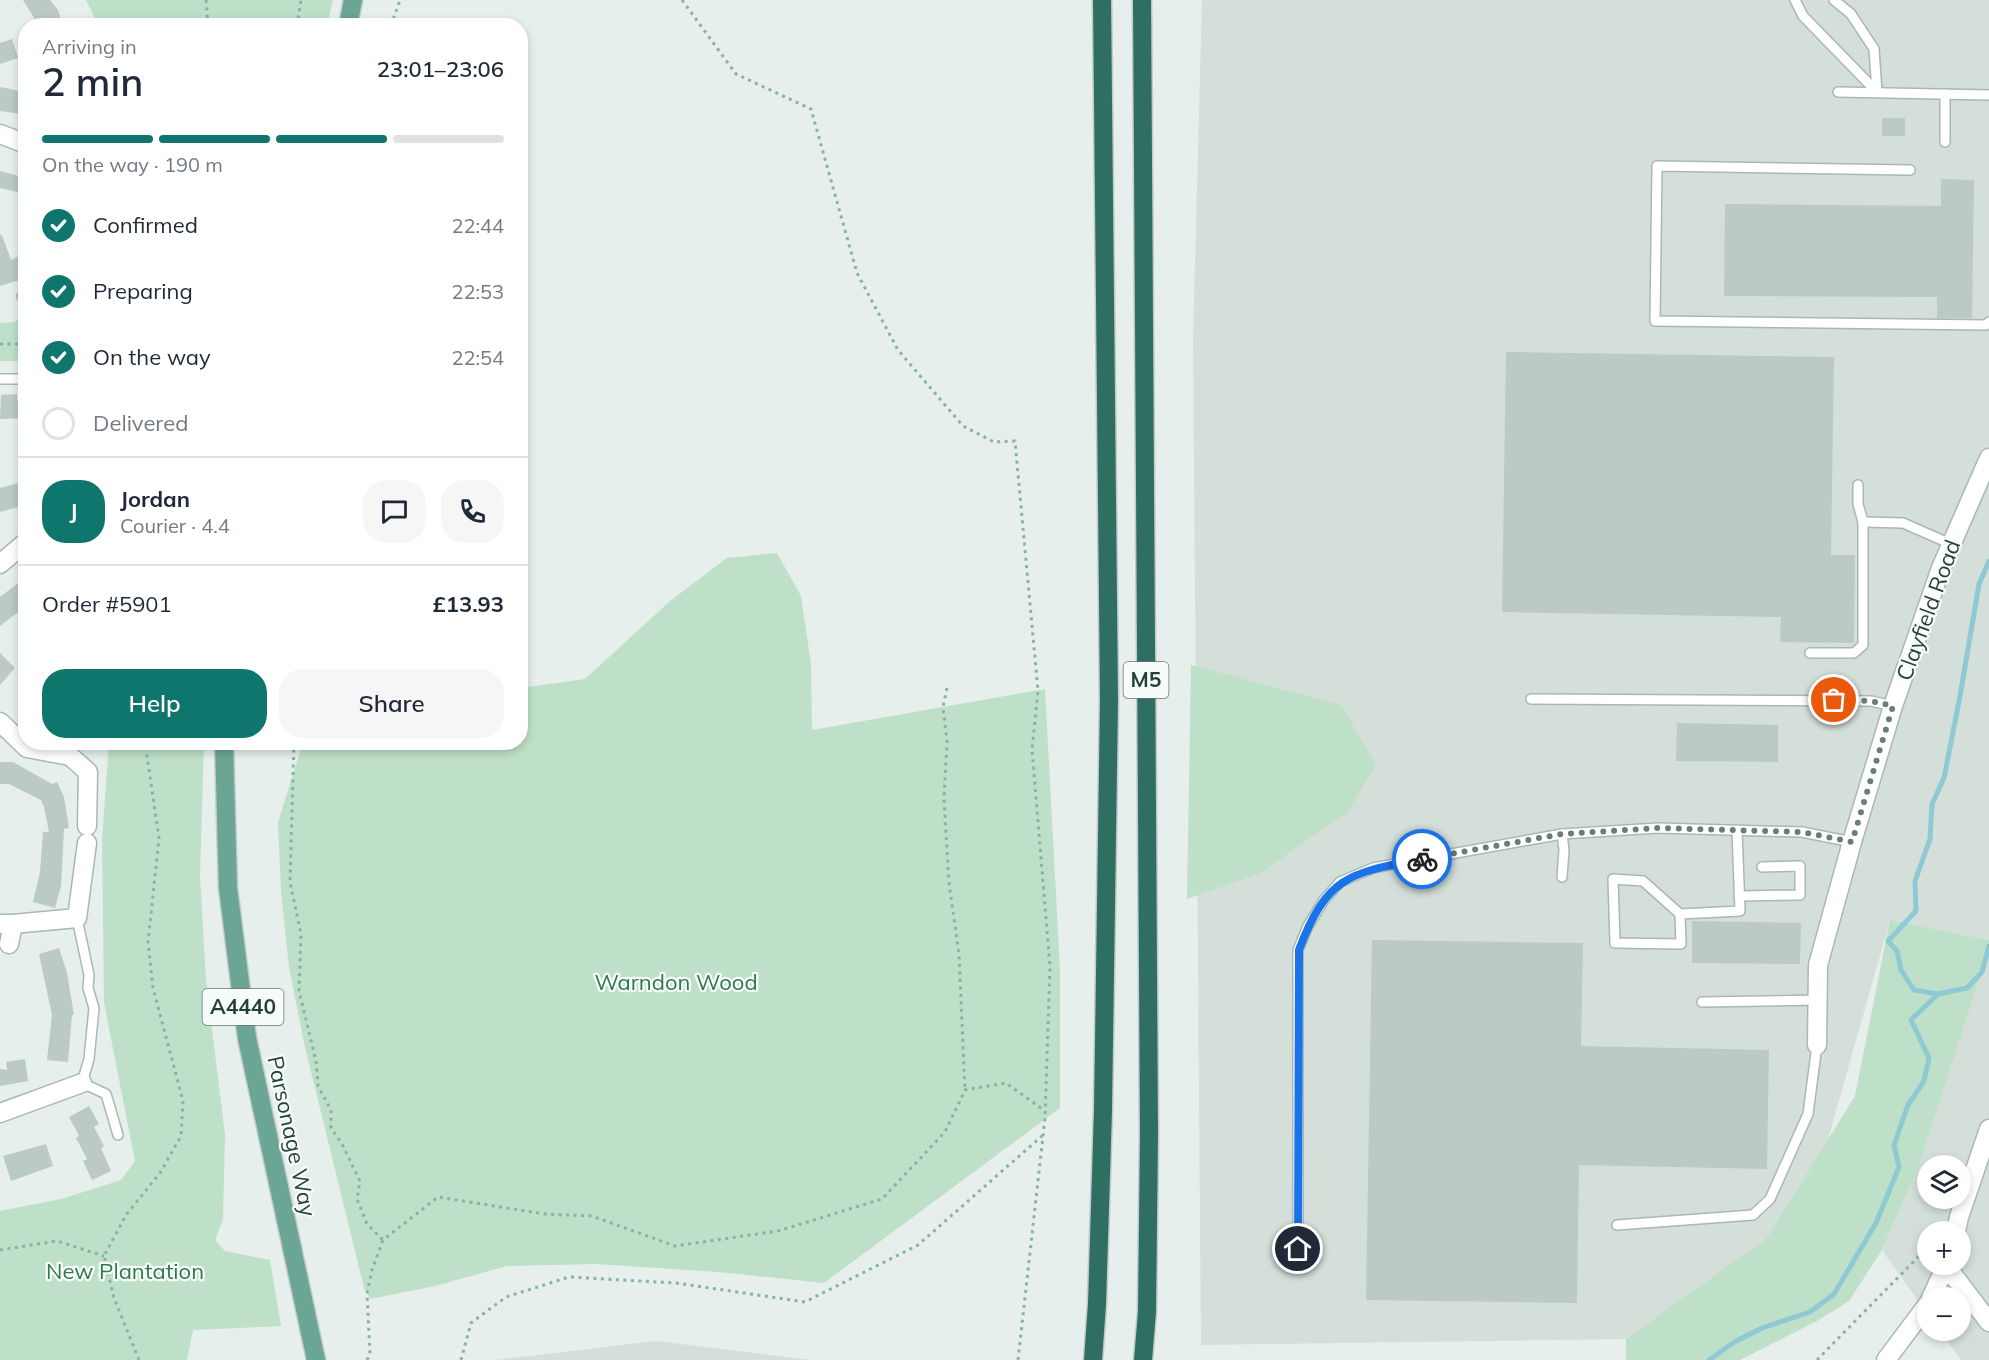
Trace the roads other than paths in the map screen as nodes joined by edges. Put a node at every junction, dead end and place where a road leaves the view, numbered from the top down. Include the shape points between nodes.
1 (353, 0) edge
2 (1142, 0) edge
3 (1796, 0) edge
4 (1834, 0) edge
5 (1101, 2) edge
6 (350, 18) edge
7 (1838, 92) dead end
8 (1877, 92) junction
9 (1945, 94) junction
10 (1989, 95) edge
11 (0, 134) edge
12 (18, 141) edge
13 (1945, 142) dead end
14 (1910, 170) dead end
15 (1989, 322) edge
16 (0, 379) edge
17 (17, 379) dead end
18 (1989, 458) edge
19 (1858, 485) dead end
20 (1863, 522) junction
21 (1952, 544) junction
22 (18, 549) edge
23 (0, 564) edge
24 (1809, 653) dead end
25 (1531, 699) dead end
26 (1893, 706) junction
27 (3, 730) edge
28 (18, 741) edge
29 (60, 750) edge
30 (224, 750) edge
31 (1737, 830) junction
32 (1562, 834) junction
33 (1852, 842) junction
34 (1762, 867) dead end
35 (1562, 877) dead end
36 (1739, 896) junction
37 (1680, 914) junction
38 (77, 918) junction
39 (6, 924) edge
40 (9, 944) dead end
41 (1818, 1000) junction
42 (1702, 1002) dead end
43 (1817, 1045) joint
44 (82, 1083) junction
45 (0, 1113) edge
46 (118, 1135) dead end
47 (1988, 1136) edge
48 (1958, 1221) edge
49 (1617, 1225) dead end
50 (1298, 1249) dead end
51 (1954, 1275) edge
52 (1917, 1319) edge
53 (1989, 1322) edge
54 (316, 1360) edge
55 (1093, 1360) edge
56 (1143, 1360) edge
57 (1886, 1360) edge

1 - 6 main road
2 - 56 highway, M5 via 1149,1122
3 - 8 lane via 1803,16
4 - 8 lane via 1851,14 1874,49
5 - 55 highway, M5 via 1109,700 1103,1110
7 - 8 lane
8 - 9 lane
9 - 10 lane
9 - 13 lane
11 - 12 street
14 - 15 lane via 1658,166 1654,321 1986,325
16 - 17 lane
18 - 21 street, Clayfield Road
19 - 20 lane
20 - 21 lane via 1903,523
20 - 24 lane via 1863,645 1854,653
21 - 26 street, Clayfield Road
22 - 23 street
25 - 26 lane via 1871,701
26 - 33 street, Clayfield Road
27 - 28 street
29 - 38 street via 88,772 87,835
30 - 54 main road, Parsonage Way / A4440 via 228,888 247,1038
31 - 32 lane via 1658,828
31 - 33 lane via 1802,832
31 - 36 lane
32 - 35 lane
32 - 50 lane via 1373,868 1340,882 1324,900 1299,950
33 - 41 street, Clayfield Road via 1818,964
34 - 36 lane via 1800,866 1800,895
36 - 37 lane via 1740,911
37 - 37 lane via 1643,881 1613,879 1615,943 1681,944
38 - 39 street
38 - 44 lane via 94,1008 89,1059
39 - 40 street
41 - 42 lane
41 - 43 street, Clayfield Road
43 - 49 lane via 1808,1114 1770,1199 1753,1215
44 - 45 street
44 - 46 lane via 106,1094
47 - 48 street
51 - 53 street
52 - 57 street

